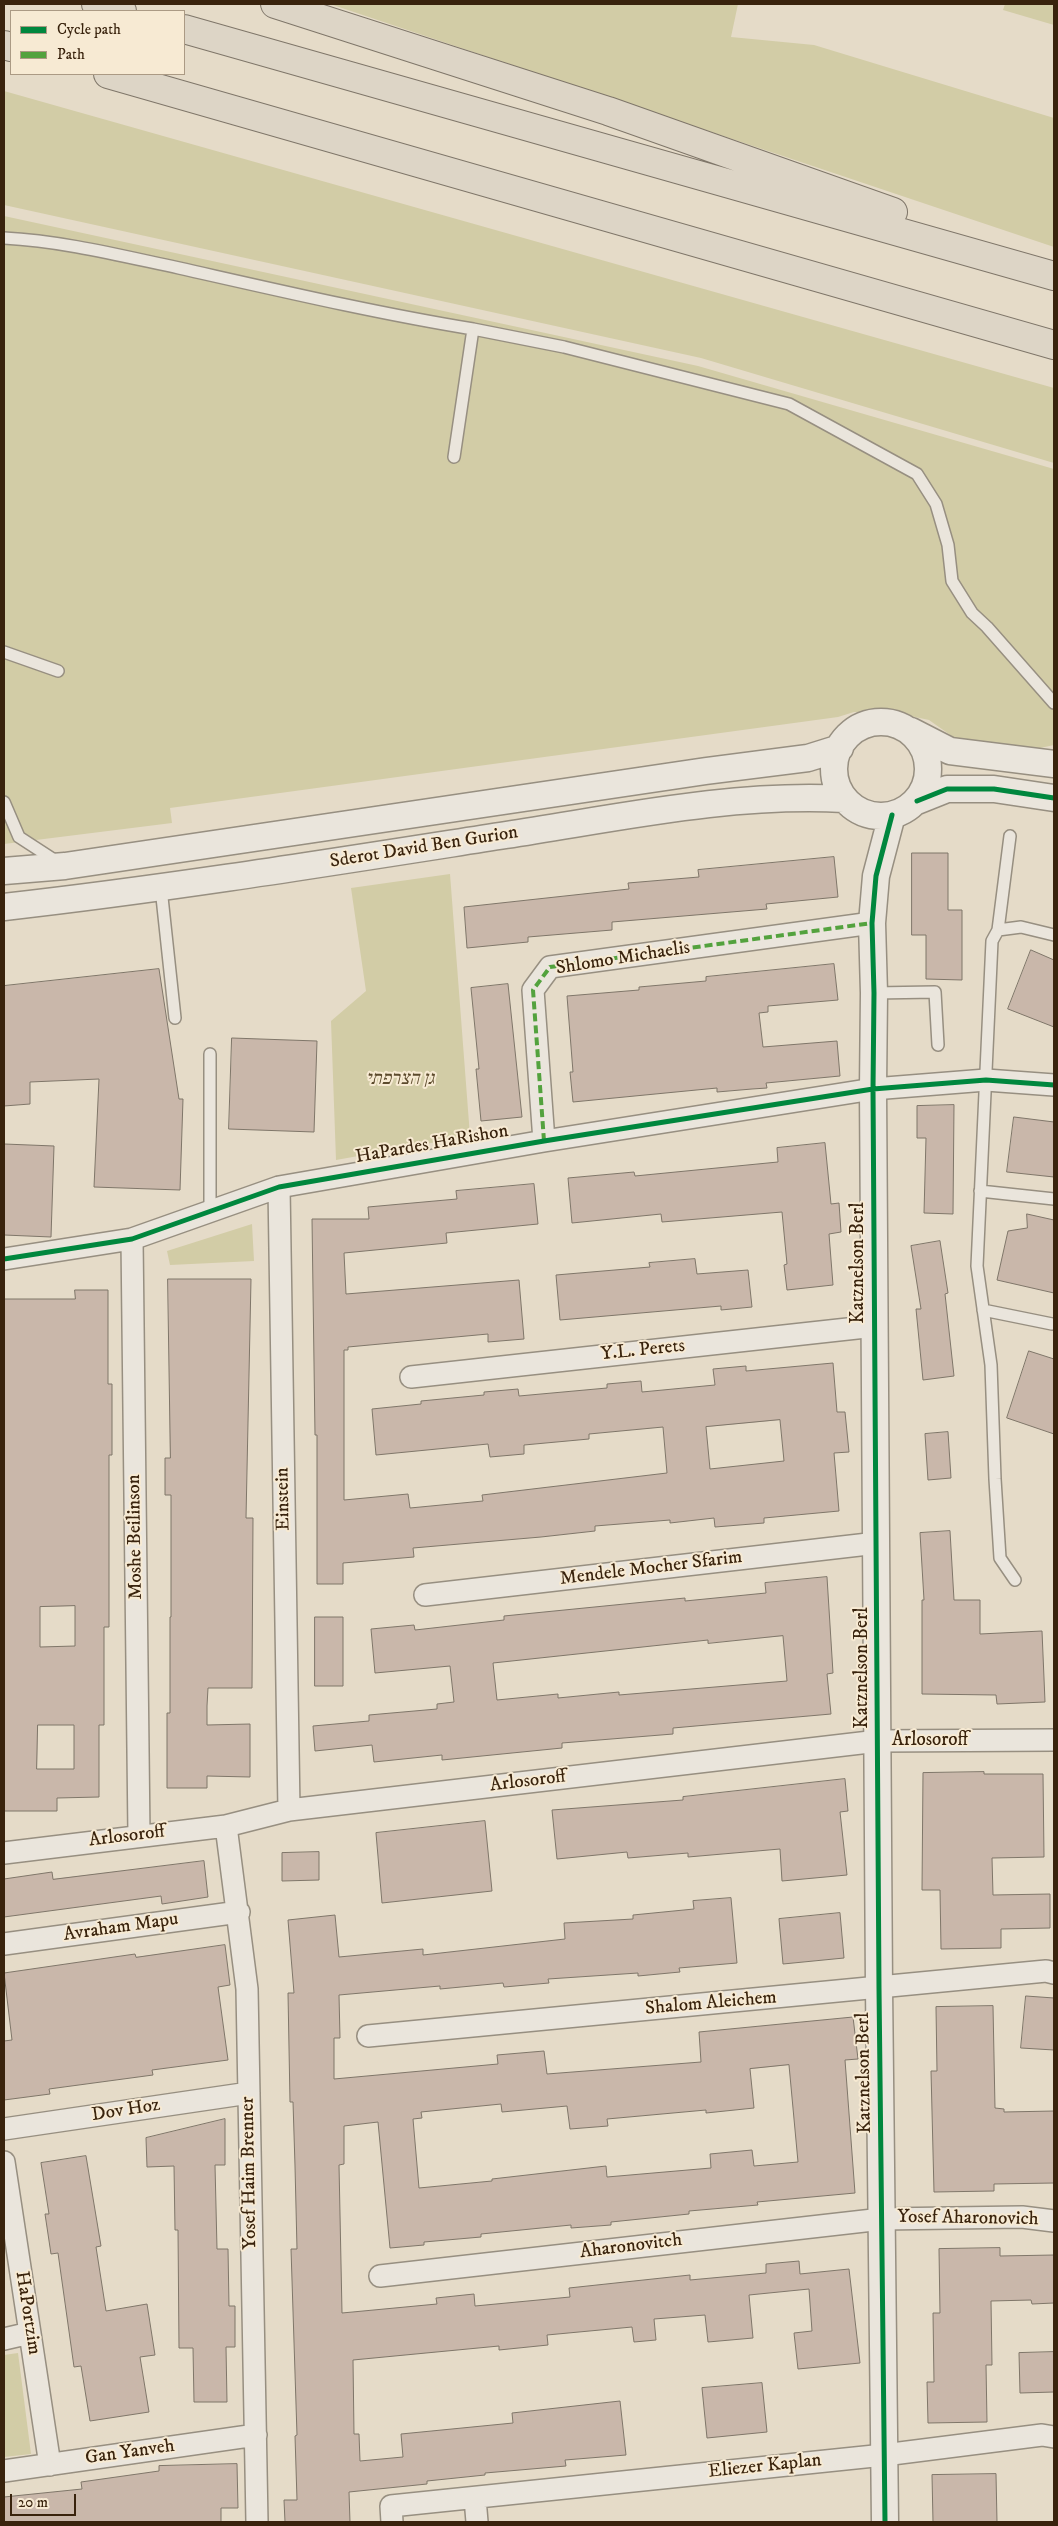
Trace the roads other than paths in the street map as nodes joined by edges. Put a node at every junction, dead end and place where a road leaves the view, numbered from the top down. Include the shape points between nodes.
1 (96, 4) edge
2 (275, 4) edge
3 (118, 10) edge
4 (185, 29) edge
5 (111, 75) edge
6 (4, 238) edge
7 (1054, 270) edge
8 (1054, 276) edge
9 (473, 329) junction
10 (1054, 345) edge
11 (454, 457) dead end
12 (4, 652) edge
13 (58, 671) dead end
14 (1054, 703) edge
15 (904, 728) junction
16 (840, 748) junction
17 (1054, 764) edge
18 (1054, 798) edge
19 (917, 801) junction
20 (4, 802) edge
21 (851, 805) junction
22 (892, 815) junction
23 (1010, 836) dead end
24 (65, 866) junction
25 (4, 870) edge
26 (876, 876) junction
27 (161, 888) junction
28 (4, 907) edge
29 (872, 923) junction
30 (998, 930) junction
31 (1054, 935) edge
32 (874, 993) junction
33 (175, 1018) dead end
34 (938, 1045) dead end
35 (210, 1054) dead end
36 (986, 1080) junction
37 (1054, 1085) edge
38 (873, 1089) junction
39 (544, 1141) junction
40 (280, 1187) junction
41 (980, 1191) junction
42 (1054, 1199) edge
43 (210, 1212) junction
44 (132, 1239) junction
45 (4, 1259) edge
46 (983, 1310) junction
47 (1052, 1324) dead end
48 (875, 1326) junction
49 (411, 1377) dead end
50 (877, 1543) junction
51 (1015, 1580) dead end
52 (425, 1595) dead end
53 (878, 1740) junction
54 (1054, 1740) edge
55 (289, 1810) junction
56 (226, 1826) junction
57 (139, 1835) junction
58 (4, 1853) edge
59 (239, 1912) junction
60 (4, 1944) edge
61 (1054, 1973) edge
62 (879, 1988) junction
63 (368, 2036) dead end
64 (249, 2093) junction
65 (4, 2130) edge
66 (4, 2162) edge
67 (882, 2219) junction
68 (1054, 2221) edge
69 (380, 2276) dead end
70 (30, 2334) junction
71 (4, 2339) edge
72 (256, 2435) junction
73 (1054, 2437) edge
74 (884, 2455) junction
75 (50, 2465) junction
76 (4, 2471) edge
77 (475, 2498) junction
78 (257, 2522) edge
79 (392, 2522) edge
80 (477, 2522) edge
81 (885, 2522) edge

1 - 3 highway
2 - 7 highway via 608,111
4 - 8 highway
5 - 10 highway
6 - 9 lane via 114,254 416,320
9 - 11 lane
9 - 14 lane via 564,347 789,404 917,474 936,504 948,545 952,581 972,613
12 - 13 lane
15 - 16 street via 882,722 865,724 851,732
15 - 17 street via 950,751
15 - 19 street via 917,738 927,758 928,777
16 - 21 street via 834,760 834,778
16 - 24 street, Sderot David Ben Gurion via 808,758
18 - 19 street via 994,789 947,789
19 - 22 street via 899,814
20 - 24 lane via 19,837
21 - 22 street via 868,816
21 - 26 street, Katznelson Berl
21 - 27 street, Sderot David Ben Gurion via 810,798 724,801
22 - 26 street, Katznelson Berl
23 - 30 lane
24 - 25 street, Sderot David Ben Gurion
26 - 29 street, Katznelson Berl
27 - 28 street, Sderot David Ben Gurion
27 - 33 lane
29 - 32 street, Katznelson Berl
29 - 39 street, Shlomo Michaelis via 550,968 533,990
30 - 31 lane via 1021,927
30 - 36 lane via 992,942
32 - 34 lane via 935,992
32 - 38 street, Katznelson Berl
35 - 43 lane
36 - 37 street, HaPardes HaRishon
36 - 38 street, HaPardes HaRishon
36 - 41 lane
38 - 39 street, HaPardes HaRishon
38 - 48 street, Katznelson Berl
39 - 40 street, HaPardes HaRishon
40 - 43 street, HaPardes HaRishon
40 - 55 street, Einstein
41 - 42 lane
41 - 46 lane via 977,1266
43 - 44 street, HaPardes HaRishon
44 - 45 street, HaPardes HaRishon
44 - 57 street, Moshe Beilinson
46 - 47 lane
46 - 51 lane via 991,1365 1000,1558
48 - 49 street, Y.L. Perets
48 - 50 street, Katznelson Berl
50 - 52 street, Mendele Mocher Sfarim
50 - 53 street, Katznelson Berl
53 - 54 street, Arlosoroff
53 - 55 street, Arlosoroff
53 - 62 street, Katznelson Berl
55 - 56 street, Arlosoroff
56 - 57 street, Arlosoroff
56 - 59 street, Yosef Haim Brenner
57 - 58 street, Arlosoroff
59 - 60 street, Avraham Mapu
59 - 64 street, Yosef Haim Brenner via 247,1989
61 - 62 street, Shalom Aleichem via 1046,1971
62 - 63 street, Shalom Aleichem
62 - 67 street, Katznelson Berl
64 - 65 street, Dov Hoz
64 - 72 street, Yosef Haim Brenner
66 - 70 street, HaPortzim
67 - 68 street, Yosef Aharonovich via 1022,2217
67 - 69 street, Aharonovitch
67 - 74 street, Katznelson Berl
70 - 71 street
70 - 75 street, HaPortzim
72 - 75 street, Gan Yanveh
72 - 78 street, Yosef Haim Brenner
73 - 74 street, Eliezer Kaplan via 1042,2435
74 - 77 street, Eliezer Kaplan
74 - 81 street, Katznelson Berl
75 - 76 street, Gan Yanveh
77 - 79 street, Eliezer Kaplan via 391,2506
77 - 80 street

